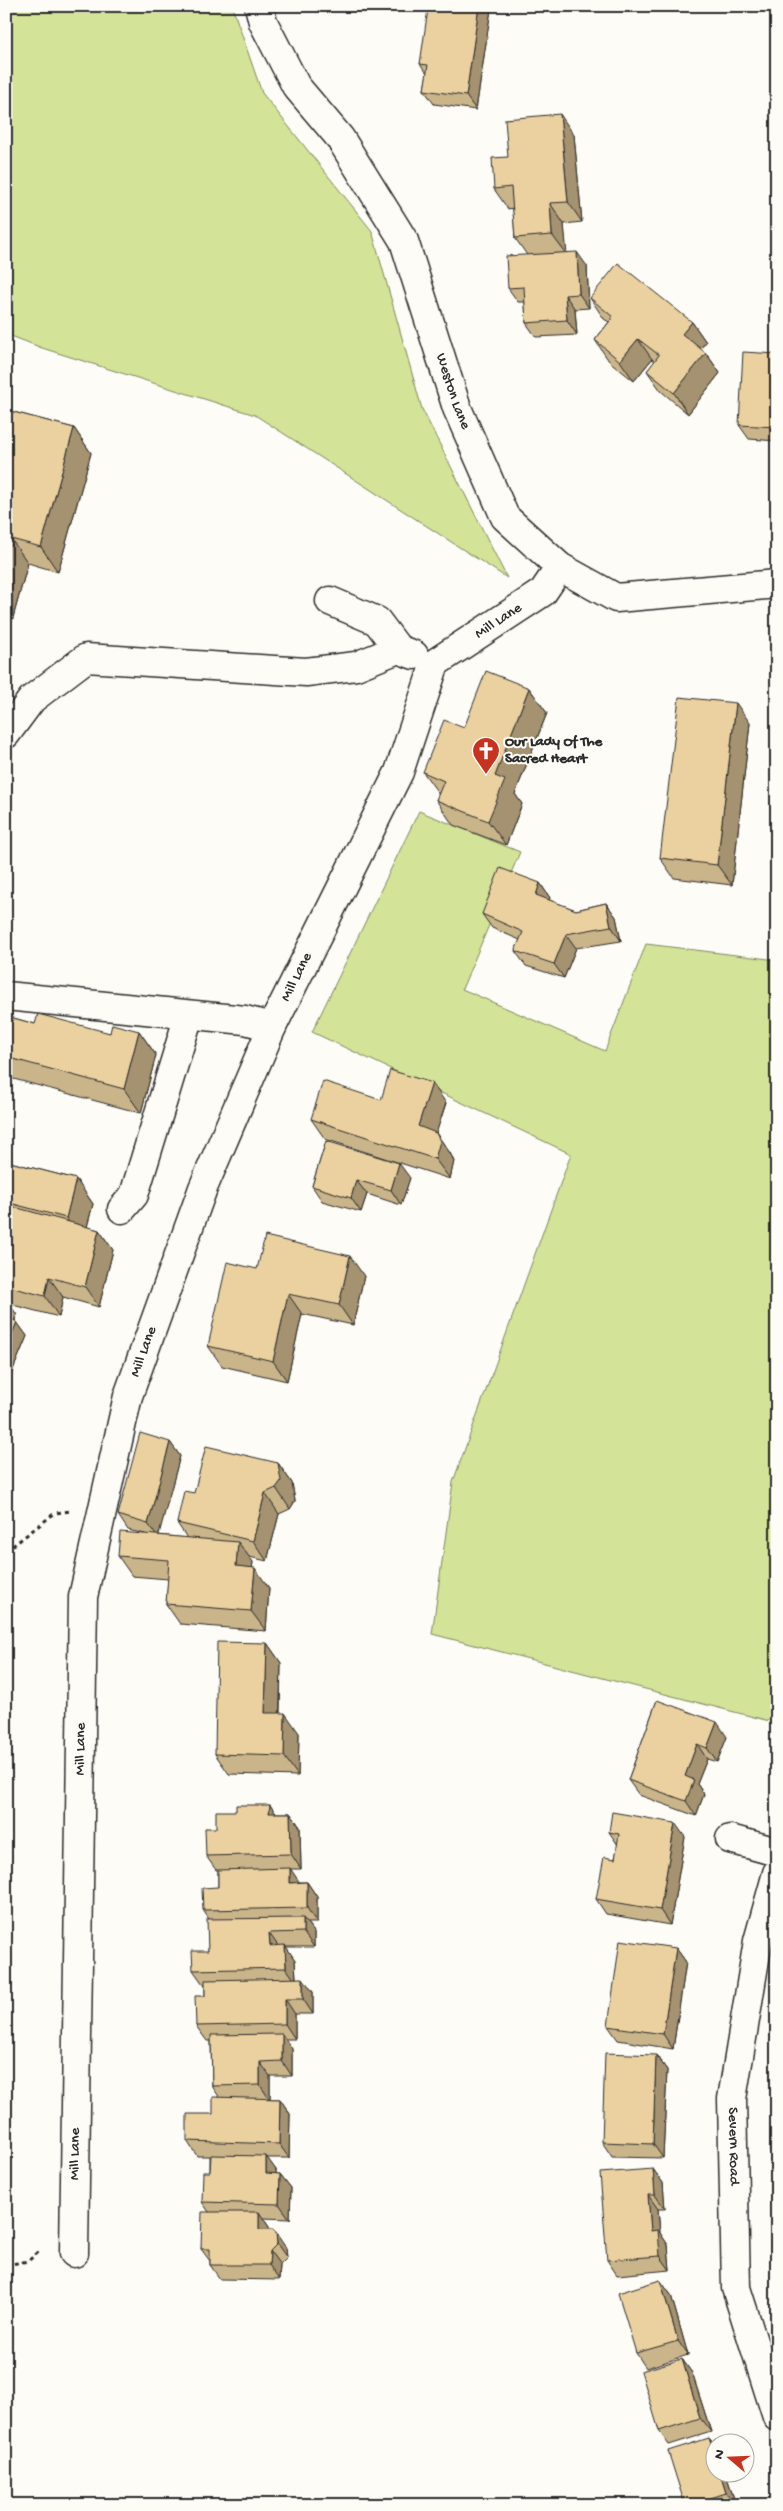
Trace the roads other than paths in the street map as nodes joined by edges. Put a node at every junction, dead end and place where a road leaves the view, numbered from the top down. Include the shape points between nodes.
1 (259, 6) edge
2 (560, 567) junction
3 (777, 584) edge
4 (330, 601) dead end
5 (398, 650) junction
6 (435, 663) junction
7 (6, 734) edge
8 (6, 996) edge
9 (188, 1015) junction
10 (272, 1027) junction
11 (122, 1209) dead end
12 (730, 1839) dead end
13 (777, 1852) edge
14 (777, 1873) edge
15 (74, 2253) dead end
16 (777, 2417) edge

1 - 2 street, Weston Lane via 263,22 296,86 340,138 404,241 457,408 505,517
2 - 3 street, Weston Lane via 616,598
2 - 6 street, Mill Lane via 543,592
4 - 5 street via 377,621
5 - 6 street
5 - 7 street via 356,666 306,672 86,658 32,699
6 - 10 street, Mill Lane via 399,772
8 - 9 street
9 - 10 street via 245,1020
9 - 11 street via 134,1195
10 - 15 street, Mill Lane via 203,1188 128,1396 83,1597
12 - 13 street
14 - 16 street, Severn Road via 758,1941 732,2099 736,2288

